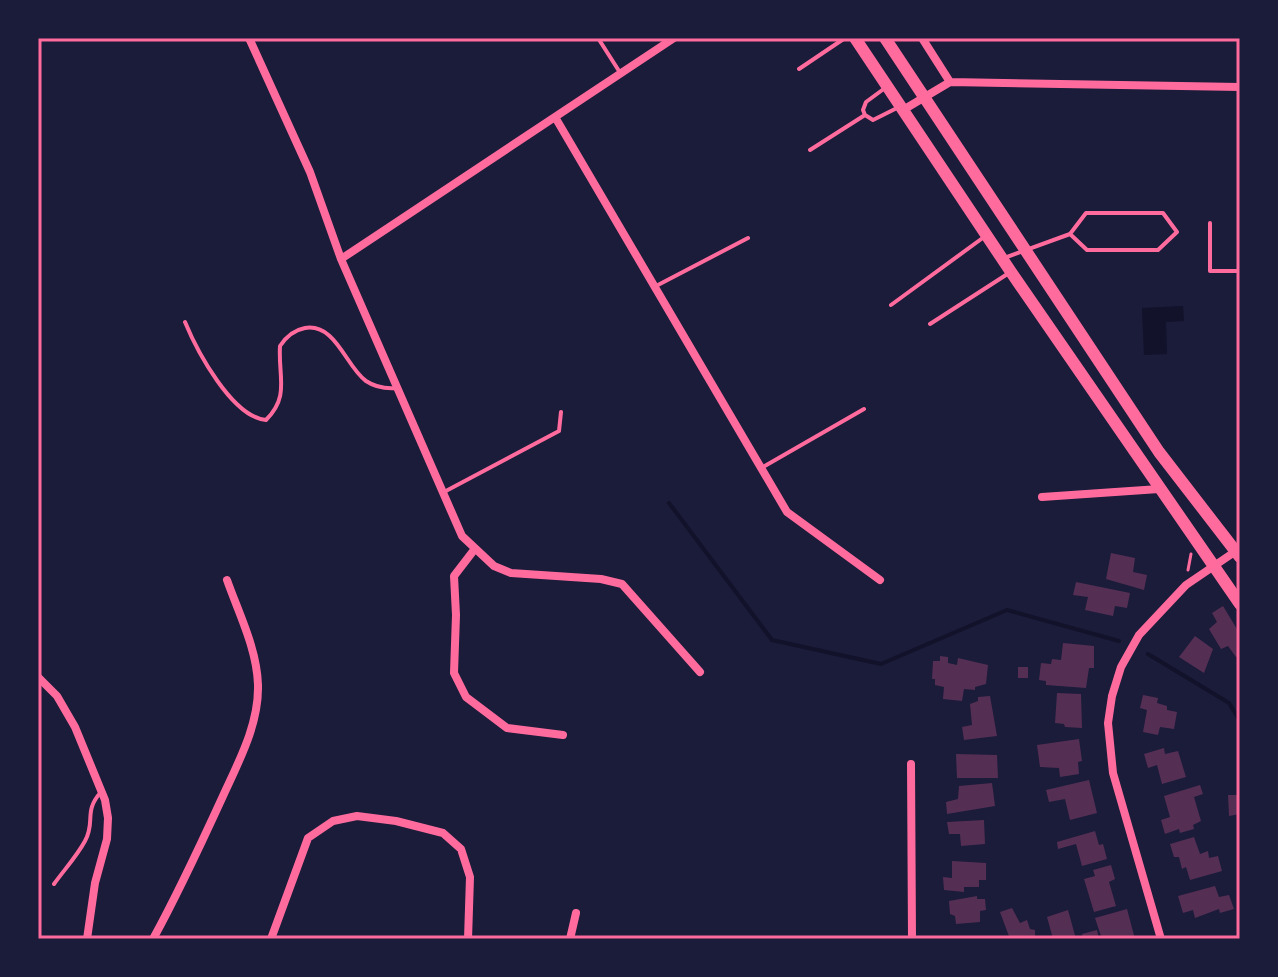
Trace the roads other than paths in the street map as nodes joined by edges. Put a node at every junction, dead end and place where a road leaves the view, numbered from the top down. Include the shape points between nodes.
1 (249, 38) edge
2 (598, 38) edge
3 (674, 38) edge
4 (845, 38) edge
5 (855, 38) edge
6 (885, 38) edge
7 (922, 38) edge
8 (799, 69) dead end
9 (621, 73) junction
10 (950, 82) junction
11 (887, 87) junction
12 (1240, 87) edge
13 (924, 96) junction
14 (902, 108) junction
15 (865, 115) junction
16 (555, 117) junction
17 (810, 150) dead end
18 (1210, 223) dead end
19 (1070, 234) junction
20 (986, 236) junction
21 (748, 238) dead end
22 (1026, 251) junction
23 (1001, 258) junction
24 (341, 259) junction
25 (1240, 271) edge
26 (1011, 272) junction
27 (654, 287) junction
28 (891, 305) dead end
29 (185, 322) dead end
30 (930, 324) dead end
31 (397, 388) junction
32 (864, 409) dead end
33 (561, 412) dead end
34 (761, 468) junction
35 (1159, 489) junction
36 (442, 493) junction
37 (1042, 497) dead end
38 (474, 550) junction
39 (1238, 554) edge
40 (1213, 566) junction
41 (227, 580) dead end
42 (880, 580) dead end
43 (1240, 604) edge
44 (700, 672) dead end
45 (38, 677) edge
46 (563, 735) dead end
47 (911, 764) dead end
48 (101, 792) junction
49 (54, 884) dead end
50 (576, 913) dead end
51 (87, 939) edge
52 (153, 939) edge
53 (271, 939) edge
54 (468, 939) edge
55 (570, 939) edge
56 (912, 939) edge
57 (1161, 939) edge

1 - 24 street via 310,172
2 - 9 lane
3 - 9 street
4 - 8 lane
5 - 11 main road
6 - 13 main road
7 - 10 street
9 - 16 street
10 - 12 street
10 - 13 street
11 - 14 main road
11 - 15 lane via 866,102
13 - 14 street
13 - 22 main road
14 - 15 lane via 873,120
14 - 20 main road
15 - 17 lane
16 - 24 street
16 - 27 street
18 - 25 lane via 1210,271
19 - 19 lane via 1086,213 1163,213 1177,232 1158,250 1087,250
19 - 22 lane
20 - 23 main road
20 - 28 lane
21 - 27 lane
22 - 23 lane
22 - 39 main road via 1159,452
23 - 26 main road
24 - 31 street
26 - 30 lane
26 - 35 main road
27 - 34 street
29 - 31 lane via 225,391 254,419 266,420 279,404 280,346 308,328 336,342 368,382
31 - 36 street
32 - 34 lane
33 - 36 lane via 559,431
34 - 42 street via 787,512
35 - 37 street
35 - 40 main road
36 - 38 street
38 - 44 street via 511,573 622,584
38 - 46 street via 454,576 454,673 466,697 507,728
39 - 40 street
40 - 43 main road
40 - 57 street via 1186,585 1139,635 1121,667 1108,723 1113,773
41 - 52 street via 257,671 252,725
45 - 48 street via 75,727
47 - 56 street
48 - 49 lane via 90,810 86,839
48 - 51 street via 107,839
50 - 55 street
53 - 54 street via 308,838 333,821 357,816 443,833 461,849 470,877

